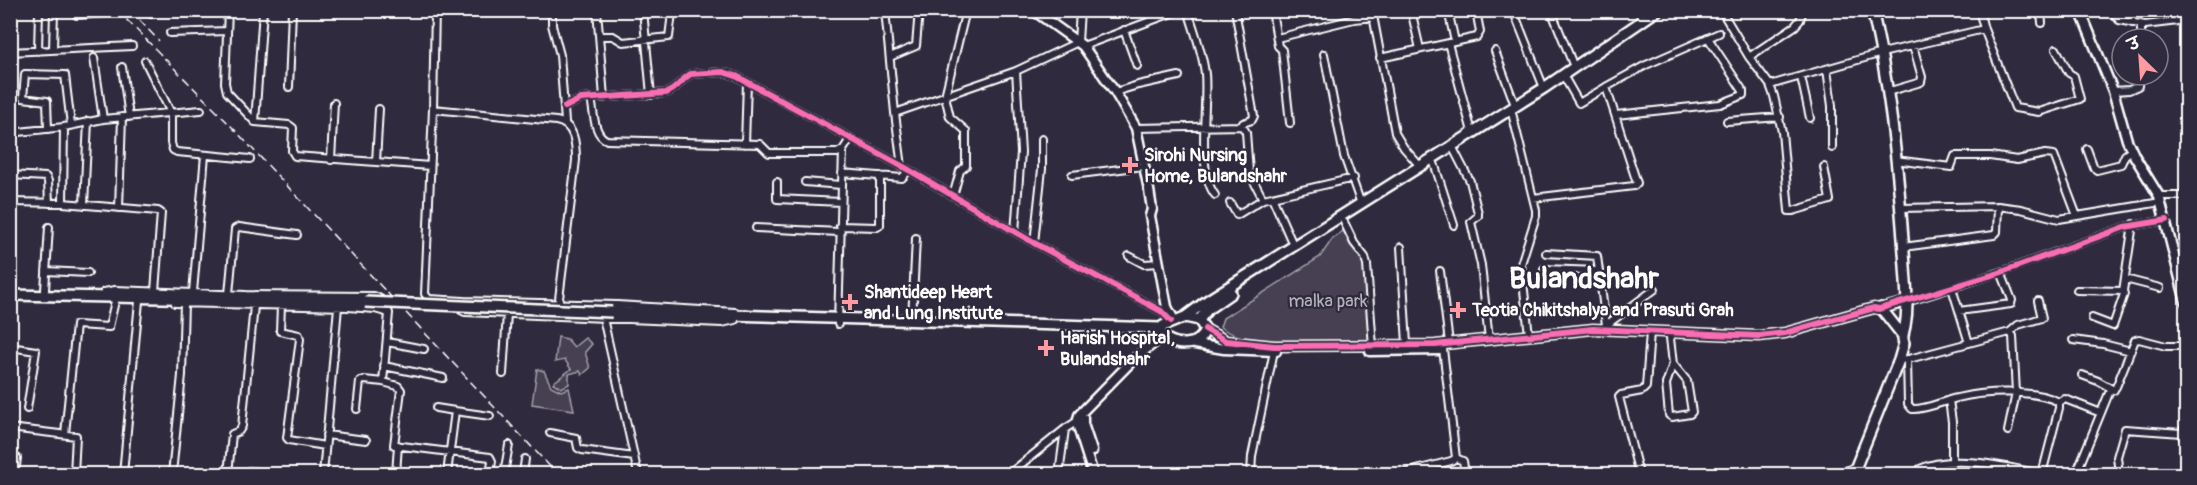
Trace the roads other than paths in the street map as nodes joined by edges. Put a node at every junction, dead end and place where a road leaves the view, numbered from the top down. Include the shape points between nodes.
1 (39, 10) edge
2 (54, 10) edge
3 (76, 10) edge
4 (228, 10) edge
5 (263, 10) edge
6 (292, 10) edge
7 (435, 10) edge
8 (552, 10) edge
9 (597, 10) edge
10 (643, 10) edge
11 (695, 10) edge
12 (885, 10) edge
13 (919, 10) edge
14 (966, 10) edge
15 (1080, 10) edge
16 (1180, 10) edge
17 (1188, 10) edge
18 (1235, 10) edge
19 (1281, 10) edge
20 (1352, 10) edge
21 (1411, 10) edge
22 (1448, 10) edge
23 (1476, 10) edge
24 (1513, 10) edge
25 (1551, 10) edge
26 (1658, 10) edge
27 (1666, 10) edge
28 (1721, 10) edge
29 (1803, 10) edge
30 (1872, 10) edge
31 (1979, 10) edge
32 (2041, 10) edge
33 (2080, 10) edge
34 (2111, 10) edge
35 (2133, 10) edge
36 (1272, 11) edge
37 (1038, 12) edge
38 (109, 13) dead end
39 (1373, 14) edge
40 (1354, 19) junction
41 (2187, 20) edge
42 (2042, 23) dead end
43 (2132, 23) junction
44 (2141, 25) joint
45 (1984, 29) junction
46 (1124, 30) junction
47 (227, 31) junction
48 (170, 33) dead end
49 (1719, 33) dead end
50 (599, 36) junction
51 (1277, 38) junction
52 (645, 40) junction
53 (1710, 41) dead end
54 (1455, 42) junction
55 (1448, 43) junction
56 (1080, 44) junction
57 (132, 46) dead end
58 (1913, 46) junction
59 (1420, 49) junction
60 (2056, 49) dead end
61 (52, 50) junction
62 (38, 51) junction
63 (1495, 51) dead end
64 (10, 52) edge
65 (1882, 53) junction
66 (1324, 54) dead end
67 (890, 57) junction
68 (1749, 57) junction
69 (94, 58) dead end
70 (1380, 58) junction
71 (145, 61) dead end
72 (1137, 66) dead end
73 (122, 67) dead end
74 (1574, 67) junction
75 (1827, 69) junction
76 (1016, 71) junction
77 (1179, 76) dead end
78 (1801, 76) junction
79 (1564, 77) junction
80 (747, 82) junction
81 (1770, 85) junction
82 (289, 87) dead end
83 (1606, 87) junction
84 (2136, 87) edge
85 (1544, 88) junction
86 (2113, 91) junction
87 (1115, 92) junction
88 (1887, 92) junction
89 (651, 95) junction
90 (945, 96) junction
91 (591, 98) junction
92 (604, 98) junction
93 (334, 103) dead end
94 (565, 107) junction
95 (379, 109) dead end
96 (433, 109) junction
97 (1514, 109) junction
98 (201, 110) dead end
99 (171, 113) junction
100 (896, 113) junction
101 (1616, 115) junction
102 (122, 117) junction
103 (129, 117) junction
104 (1780, 117) junction
105 (1810, 118) dead end
106 (103, 119) junction
107 (88, 121) junction
108 (255, 122) junction
109 (565, 122) junction
110 (1727, 122) dead end
111 (1290, 123) dead end
112 (67, 126) junction
113 (1204, 126) junction
114 (1242, 126) junction
115 (1136, 128) junction
116 (48, 129) junction
117 (1472, 132) junction
118 (10, 133) edge
119 (850, 139) junction
120 (1041, 139) dead end
121 (745, 144) junction
122 (1832, 148) dead end
123 (2088, 149) dead end
124 (843, 150) junction
125 (1454, 150) junction
126 (2132, 150) junction
127 (205, 155) junction
128 (250, 159) dead end
129 (331, 160) junction
130 (1895, 160) junction
131 (376, 162) junction
132 (1434, 163) junction
133 (430, 166) junction
134 (1144, 166) junction
135 (1420, 166) junction
136 (1824, 167) dead end
137 (905, 168) junction
138 (842, 173) junction
139 (10, 175) edge
140 (1072, 175) dead end
141 (880, 176) junction
142 (1353, 178) junction
143 (777, 182) dead end
144 (805, 182) dead end
145 (841, 184) junction
146 (1215, 195) dead end
147 (953, 196) junction
148 (2187, 196) edge
149 (1272, 197) junction
150 (1533, 198) junction
151 (1263, 199) junction
152 (2160, 199) junction
153 (10, 202) edge
154 (841, 202) junction
155 (49, 203) junction
156 (1230, 203) dead end
157 (63, 204) junction
158 (1361, 204) junction
159 (84, 205) junction
160 (1998, 206) junction
161 (1901, 207) junction
162 (119, 208) junction
163 (1152, 209) junction
164 (2077, 216) junction
165 (2167, 220) junction
166 (1344, 222) junction
167 (2133, 224) junction
168 (1454, 225) dead end
169 (48, 227) dead end
170 (756, 228) dead end
171 (840, 229) junction
172 (1015, 232) junction
173 (297, 235) dead end
174 (916, 238) dead end
175 (1034, 243) junction
176 (1294, 247) junction
177 (1401, 247) dead end
178 (1904, 247) junction
179 (1546, 253) dead end
180 (1129, 256) dead end
181 (1159, 263) junction
182 (1544, 269) dead end
183 (46, 271) junction
184 (1440, 271) dead end
185 (1598, 271) junction
186 (2001, 272) junction
187 (88, 273) dead end
188 (2125, 279) junction
189 (2184, 282) edge
190 (1952, 288) junction
191 (2160, 288) dead end
192 (10, 289) edge
193 (1655, 289) dead end
194 (45, 290) junction
195 (2077, 290) dead end
196 (155, 291) junction
197 (2123, 291) junction
198 (193, 292) junction
199 (229, 294) junction
200 (10, 295) edge
201 (104, 295) junction
202 (115, 298) junction
203 (139, 301) junction
204 (464, 301) junction
205 (2038, 301) dead end
206 (1907, 302) junction
207 (2187, 302) edge
208 (184, 303) junction
209 (558, 303) junction
210 (254, 306) junction
211 (281, 306) junction
212 (338, 307) junction
213 (1880, 309) junction
214 (1959, 311) junction
215 (389, 313) junction
216 (507, 314) junction
217 (556, 316) junction
218 (603, 318) junction
219 (738, 318) junction
220 (2092, 318) dead end
221 (838, 320) junction
222 (912, 320) junction
223 (1177, 320) junction
224 (1199, 320) junction
225 (1603, 327) junction
226 (1205, 329) junction
227 (2010, 332) junction
228 (1649, 334) junction
229 (1163, 335) junction
230 (1529, 335) junction
231 (1671, 338) junction
232 (1902, 338) junction
233 (1489, 340) junction
234 (2073, 340) dead end
235 (387, 342) junction
236 (1969, 343) junction
237 (1189, 344) junction
238 (1407, 344) junction
239 (1446, 346) junction
240 (2187, 346) edge
241 (10, 347) edge
242 (1373, 348) junction
243 (424, 349) dead end
244 (1274, 351) junction
245 (2131, 351) junction
246 (1903, 360) junction
247 (1673, 363) junction
248 (384, 366) junction
249 (503, 374) dead end
250 (2082, 375) dead end
251 (444, 378) dead end
252 (383, 382) junction
253 (2114, 390) junction
254 (2016, 393) junction
255 (1949, 400) junction
256 (2059, 402) junction
257 (436, 408) dead end
258 (27, 409) dead end
259 (357, 409) dead end
260 (455, 411) junction
261 (2101, 413) junction
262 (490, 416) dead end
263 (1080, 420) junction
264 (2187, 423) edge
265 (10, 428) edge
266 (1065, 429) junction
267 (2008, 431) dead end
268 (550, 433) dead end
269 (2182, 433) junction
270 (65, 434) junction
271 (326, 435) junction
272 (366, 440) dead end
273 (398, 445) junction
274 (509, 445) dead end
275 (325, 446) junction
276 (2187, 450) edge
277 (450, 453) junction
278 (10, 455) edge
279 (634, 458) junction
280 (1456, 458) junction
281 (525, 459) dead end
282 (1952, 462) junction
283 (249, 471) dead end
284 (2007, 471) edge
285 (1850, 472) edge
286 (15, 474) edge
287 (74, 474) edge
288 (123, 474) edge
289 (172, 474) edge
290 (228, 474) edge
291 (275, 474) edge
292 (323, 474) edge
293 (396, 474) edge
294 (447, 474) edge
295 (490, 474) edge
296 (504, 474) edge
297 (523, 474) edge
298 (638, 474) edge
299 (1009, 474) edge
300 (1059, 474) edge
301 (1093, 474) edge
302 (1099, 474) edge
303 (1251, 474) edge
304 (1401, 474) edge
305 (1465, 474) edge
306 (1639, 474) edge
307 (1918, 474) edge
308 (2042, 474) edge
309 (2076, 474) edge
310 (2119, 474) edge

1 - 62 street
2 - 61 street
3 - 38 street via 77,15
4 - 47 street
5 - 108 street
6 - 82 street
7 - 96 street
8 - 94 street
9 - 50 street
10 - 52 street
11 - 52 street via 672,13 669,37
12 - 67 street
13 - 67 street via 916,46
14 - 90 street
15 - 56 street
16 - 46 street
17 - 113 street via 1206,77
18 - 114 street via 1254,116
19 - 36 street
20 - 40 street
21 - 59 street
22 - 54 street
23 - 54 street via 1479,36
24 - 85 street
25 - 74 street
26 - 74 main road
27 - 79 main road
28 - 68 street
29 - 68 street via 1795,26
30 - 65 main road
31 - 45 street
32 - 42 street
33 - 86 street
34 - 43 street via 2119,20
35 - 43 street
36 - 51 street
37 - 56 street
39 - 40 street
39 - 70 street
40 - 51 street
41 - 44 street
43 - 44 street
45 - 58 street
45 - 60 street via 2015,108 2039,112 2080,99 2074,76 2069,74
46 - 56 street
46 - 72 street
47 - 48 street
47 - 108 street via 225,88
49 - 83 street
50 - 52 street via 610,35 620,42
50 - 92 street
51 - 111 street via 1282,50
52 - 89 street
53 - 101 street via 1743,94 1719,104
54 - 55 street
55 - 59 street
55 - 117 street
56 - 76 street
56 - 87 street
57 - 61 street
58 - 65 street
58 - 88 street via 1922,81
59 - 70 street
61 - 62 street
62 - 64 street
63 - 97 street
65 - 75 street
65 - 88 main road
66 - 142 street via 1344,156
67 - 100 street
68 - 81 street
69 - 106 street
70 - 135 street via 1395,133
71 - 99 street
73 - 103 street
74 - 79 main road
75 - 78 street
75 - 122 street
76 - 90 street
76 - 172 street via 1021,152
77 - 87 street
78 - 81 street
78 - 105 street
79 - 83 street via 1579,103
79 - 85 main road
79 - 97 main road
80 - 89 street via 730,73 697,73 686,76 672,91
80 - 119 street
80 - 121 street
81 - 104 street
83 - 101 street
84 - 86 street
85 - 97 main road
86 - 126 street
87 - 115 street
88 - 130 main road
89 - 92 street
90 - 100 street
90 - 147 street via 950,117 967,134 966,166 960,171
91 - 92 street
91 - 94 street
91 - 121 street via 598,133 603,139
93 - 129 street
94 - 109 street
95 - 131 street
96 - 109 street
96 - 133 street
97 - 117 main road
97 - 125 main road
97 - 150 street
98 - 99 street
99 - 103 street
99 - 127 street via 173,150
100 - 137 street
101 - 150 street via 1637,185
102 - 103 street
102 - 106 street
102 - 162 street
104 - 110 street
104 - 136 street via 1789,211 1830,200
106 - 107 street
107 - 112 street
107 - 159 street
108 - 129 street via 293,128 295,156
109 - 209 street via 576,146 576,160
112 - 116 street
112 - 116 street via 65,75 26,74 23,98 47,101
112 - 157 street
113 - 114 street
113 - 115 street
113 - 146 street via 1208,178
114 - 151 street via 1246,132 1249,172
115 - 134 street
116 - 118 street
117 - 135 main road
119 - 124 street
119 - 137 street
120 - 175 street
121 - 124 street via 760,144 769,153
123 - 126 street via 2097,170 2121,164
124 - 138 street
125 - 132 main road
125 - 233 street via 1470,181 1478,213 1471,222 1481,265
126 - 152 street
127 - 128 street
127 - 198 street
129 - 131 street
130 - 161 main road
130 - 164 street via 1952,167 1956,156 2017,160 2054,155
131 - 133 street
132 - 166 main road
132 - 168 street
133 - 204 street via 425,296
134 - 140 street
134 - 163 street
135 - 158 main road
137 - 141 street via 902,178
137 - 147 street
138 - 141 street
138 - 145 street
139 - 155 street via 46,177
141 - 171 street via 880,225
142 - 149 street
142 - 158 street
143 - 154 street via 777,199
144 - 145 street
145 - 154 street
147 - 172 street
148 - 152 street
149 - 151 street
149 - 176 street
150 - 230 street via 1536,216 1521,273
151 - 156 street via 1237,215
152 - 164 street
152 - 165 street
153 - 155 street
154 - 171 street
155 - 157 street
157 - 159 street
158 - 176 main road
159 - 162 street
160 - 161 street
160 - 164 street via 2053,218
160 - 178 street via 1994,235
161 - 178 main road
162 - 196 street via 161,213
163 - 181 street
163 - 223 street
165 - 167 street
165 - 189 street
166 - 224 main road via 1222,299
166 - 242 street via 1367,265
167 - 186 street
167 - 188 street
169 - 183 street
170 - 171 street
171 - 221 street
172 - 175 street
173 - 199 street via 235,229
174 - 222 street
175 - 223 street
176 - 223 main road
177 - 238 street
178 - 206 main road
179 - 185 street via 1596,255
180 - 181 street via 1144,264
181 - 223 street via 1167,307
182 - 185 street
183 - 187 street
183 - 194 street
184 - 239 street
185 - 225 street
186 - 190 street
186 - 214 street via 2011,304
188 - 191 street
188 - 197 street
189 - 207 street
190 - 206 street
190 - 214 street
192 - 194 main road
193 - 225 street
194 - 201 main road
195 - 197 street
196 - 198 street
196 - 201 street via 115,290
197 - 220 street via 2115,325
198 - 199 street
199 - 215 street via 374,296 380,298
200 - 201 main road
201 - 202 main road
202 - 203 street
202 - 219 main road, bridge via 365,302
202 - 270 street via 109,327 76,325
203 - 208 street
203 - 288 street
204 - 209 street
204 - 216 street via 461,310 465,312
205 - 227 street via 2042,318 2018,325
206 - 213 street
206 - 232 main road
208 - 210 street
208 - 289 street via 182,375
209 - 217 street
209 - 219 street via 726,311
210 - 211 street
210 - 290 street via 242,426 232,434
211 - 212 street
211 - 275 street via 280,331 299,335 300,339 287,438
212 - 215 street
212 - 271 street
213 - 228 street via 1759,336
213 - 231 street via 1838,325 1760,342
213 - 232 main road
214 - 236 street
215 - 235 street
216 - 217 street
216 - 249 street
217 - 218 street
218 - 219 street via 722,323
218 - 279 street
219 - 221 main road
221 - 222 main road
221 - 229 main road
222 - 229 main road
223 - 224 main road
223 - 229 main road
224 - 226 main road
225 - 228 street
225 - 230 street
226 - 237 main road via 1203,336
226 - 242 street via 1221,339 1243,343
227 - 236 street
227 - 254 street
228 - 231 street
228 - 239 street via 1593,333
228 - 306 street via 1644,390 1619,398
229 - 237 main road via 1177,344
229 - 263 street
230 - 233 street
231 - 247 street
232 - 246 main road
232 - 285 main road
233 - 239 street
234 - 245 street
235 - 243 street
235 - 248 street
236 - 246 street
237 - 244 street
238 - 239 street
238 - 242 street
239 - 242 street
239 - 280 street
240 - 245 street via 2138,339
241 - 258 street via 36,351
242 - 244 street
244 - 303 street
245 - 253 street
246 - 255 street via 1910,407 1916,410
246 - 285 main road
247 - 247 street via 1666,384 1672,417 1692,412 1688,383
248 - 251 street
248 - 252 street
250 - 253 street
252 - 259 street via 360,381
252 - 273 street via 401,390 394,444
253 - 261 street
254 - 255 street
254 - 256 street
254 - 267 street
255 - 282 street
256 - 261 street via 2065,399
256 - 308 street
257 - 260 street
260 - 262 street
260 - 277 street
261 - 309 street
263 - 266 street
263 - 301 street
263 - 302 street
264 - 269 street
265 - 270 street
266 - 299 street
266 - 300 street
268 - 279 street via 576,438 582,450
269 - 276 street
269 - 310 street via 2125,429 2116,458
270 - 287 street via 77,437
271 - 272 street
271 - 275 street
273 - 277 street
273 - 293 street
274 - 296 street
275 - 292 street
277 - 294 street
277 - 295 street via 490,457
278 - 286 street via 16,458
279 - 298 street
280 - 304 street
280 - 305 street via 1463,461
281 - 297 street
282 - 284 street
282 - 307 street via 1923,467
283 - 291 street
284 - 308 street

